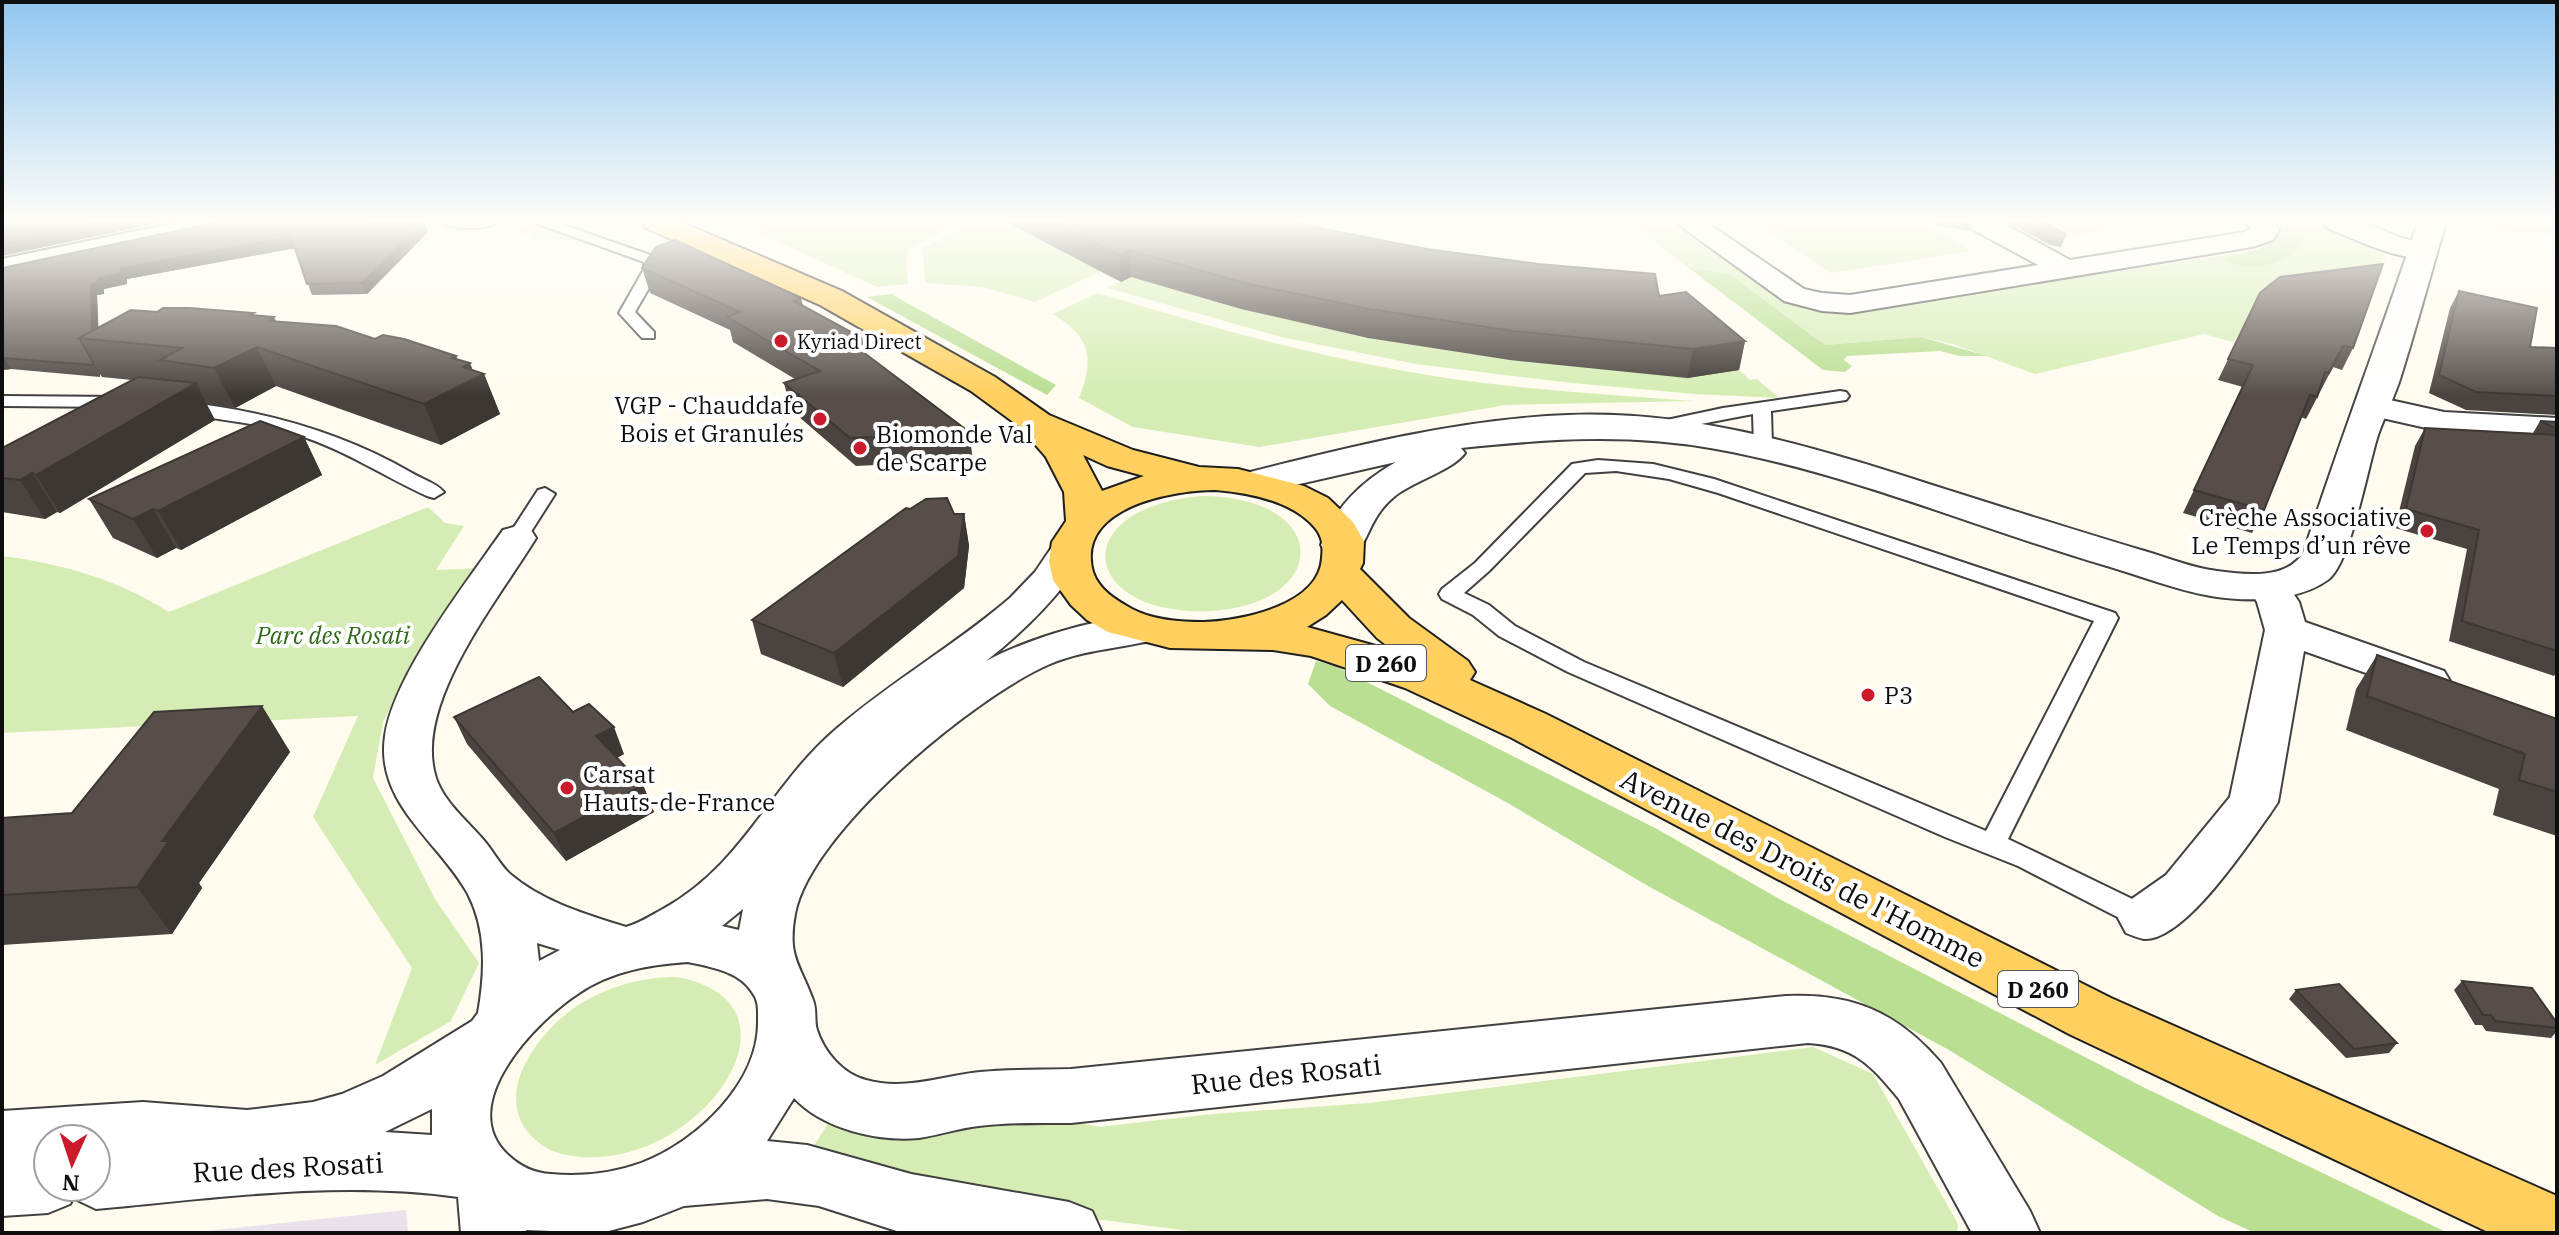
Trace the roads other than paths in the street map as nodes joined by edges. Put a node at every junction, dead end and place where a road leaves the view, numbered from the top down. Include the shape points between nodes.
1 (646, 280) edge
2 (788, 280) edge
3 (1769, 280) edge
4 (2001, 280) edge
5 (2414, 280) edge
6 (648, 335) dead end
7 (1840, 396) dead end
8 (2, 401) edge
9 (140, 403) edge
10 (167, 405) edge
11 (2372, 406) junction
12 (1033, 419) junction
13 (1763, 428) junction
14 (2557, 428) edge
15 (1517, 431) junction
16 (1203, 478) junction
17 (1256, 482) junction
18 (434, 492) dead end
19 (545, 494) dead end
20 (1078, 535) junction
21 (517, 538) joint
22 (1341, 558) junction
23 (2268, 586) junction
24 (1147, 629) junction
25 (2286, 630) junction
26 (1233, 634) junction
27 (2471, 696) edge
28 (1529, 726) junction
29 (1994, 842) junction
30 (492, 888) junction
31 (2145, 918) joint
32 (632, 946) junction
33 (771, 975) junction
34 (499, 1028) junction
35 (789, 1032) junction
36 (2, 1139) edge
37 (112, 1178) edge
38 (667, 1182) junction
39 (32, 1184) edge
40 (2, 1186) edge
41 (488, 1195) edge
42 (2557, 1230) edge
43 (606, 1233) edge
44 (1069, 1233) edge
45 (2007, 1233) edge

1 - 6 lane via 627,313
2 - 12 main road via 964,372
3 - 4 street via 1794,295 1822,302 1863,302
5 - 11 street
7 - 13 lane
8 - 9 lane
10 - 18 lane via 297,429 372,459
11 - 14 street via 2444,422
11 - 23 street via 2316,569 2295,581
12 - 16 main road via 1120,458
12 - 20 main road via 1079,479
13 - 15 street via 1595,426
13 - 23 street via 1826,461 2180,576 2213,584
15 - 17 street via 1430,442
15 - 22 street via 1455,449 1376,492 1352,518
16 - 17 main road
16 - 20 main road via 1131,492 1106,505
17 - 22 main road via 1318,508 1334,526
19 - 21 lane
20 - 24 main road via 1071,574 1087,599 1117,619
20 - 32 street via 1050,583 1022,611 874,720 838,754 801,796 758,860 725,894 685,922
21 - 30 street via 428,682 407,745 414,788
22 - 26 main road via 1327,591 1298,613
22 - 28 main road, D 260 via 1373,609 1413,645
23 - 25 street
24 - 26 main road
24 - 33 street, Rue des Rosati via 1065,644 1003,669 868,775 806,841 780,881 765,936
25 - 27 street
25 - 31 street via 2253,802 2185,889
26 - 28 main road, D 260 via 1286,636 1342,647
28 - 42 main road, Avenue des Droits de l'Homme / D 260 via 2090,1016
29 - 29 lane via 2107,618 1725,489 1621,465 1579,468 1450,594 1576,667 1940,824
29 - 31 lane
30 - 32 street via 551,926
30 - 34 street via 513,961
32 - 33 street via 672,940 717,943 752,959
32 - 34 street via 575,968 531,997
33 - 35 street, Rue des Rosati via 787,1007
34 - 36 street, Rue des Rosati via 411,1091 319,1130 242,1139 144,1130
34 - 41 street via 473,1070 462,1106 466,1148
35 - 38 street via 779,1074 752,1118 710,1156
35 - 45 street, Rue des Rosati via 802,1067 825,1089 875,1110 912,1111 982,1099 1071,1096 1820,1017 1841,1020 1865,1030 1920,1081
37 - 41 street, Rue des Rosati via 341,1159 429,1162
38 - 41 street, Rue des Rosati via 600,1204 563,1206
38 - 43 street
38 - 44 street via 733,1170 795,1172 922,1207
39 - 40 street

